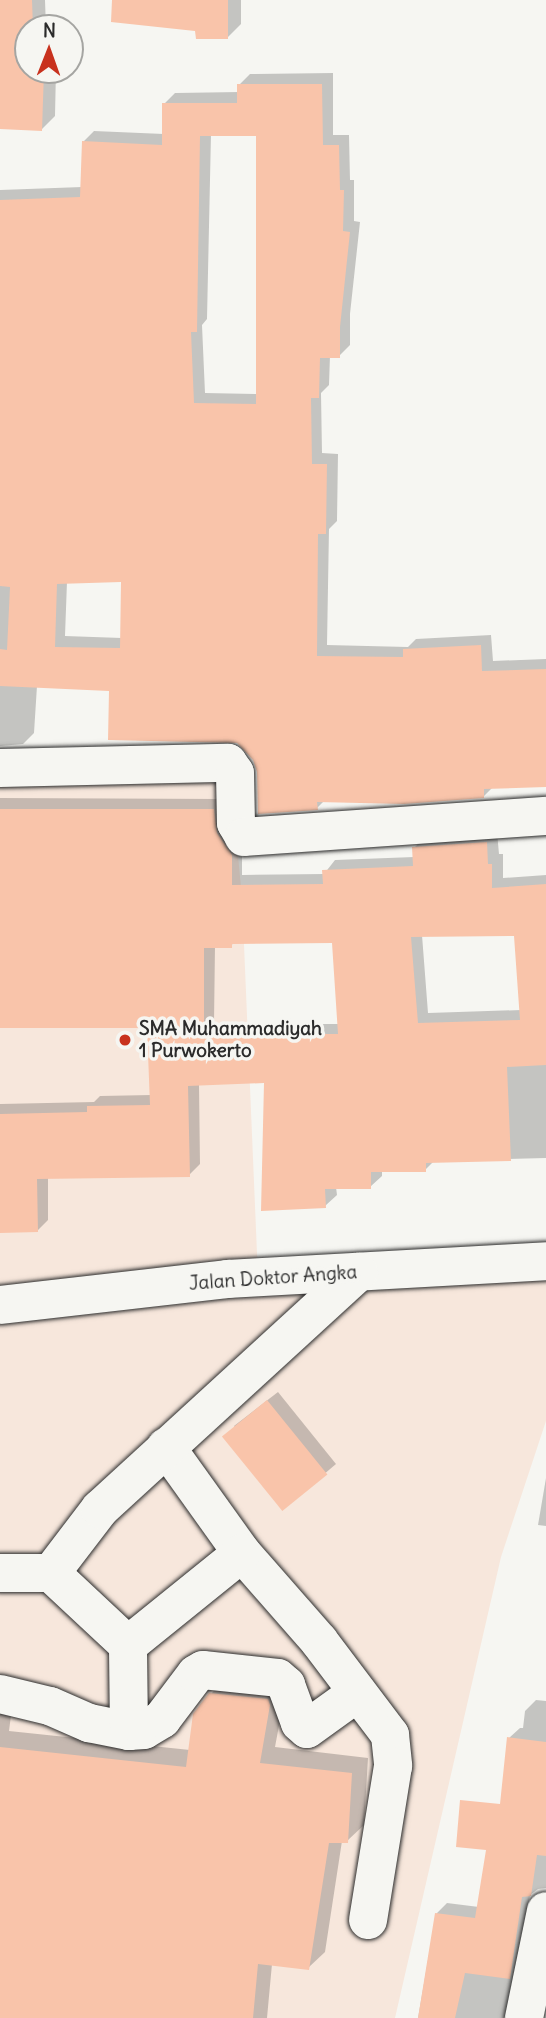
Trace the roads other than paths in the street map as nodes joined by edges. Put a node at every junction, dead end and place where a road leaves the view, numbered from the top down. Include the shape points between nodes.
1 (0, 768) edge
2 (546, 816) edge
3 (546, 1261) edge
4 (359, 1272) junction
5 (0, 1305) edge
6 (166, 1447) junction
7 (242, 1553) junction
8 (0, 1573) edge
9 (51, 1573) junction
10 (128, 1645) junction
11 (356, 1693) junction
12 (0, 1695) edge
13 (129, 1731) junction
14 (546, 1911) edge
15 (368, 1920) dead end
16 (524, 2018) edge

1 - 2 street via 228,763 235,773 236,823 244,837
3 - 4 street, Jalan Doktor Angka
4 - 5 street, Jalan Doktor Angka via 205,1281
4 - 6 street
6 - 7 street
6 - 9 street via 100,1508
7 - 10 street
7 - 11 street via 319,1641
8 - 9 street
9 - 10 street
10 - 13 street
11 - 13 street via 307,1728 299,1723 286,1685 278,1678 203,1670 162,1719 144,1730
11 - 15 street via 390,1735 393,1747
12 - 13 street
14 - 16 street

